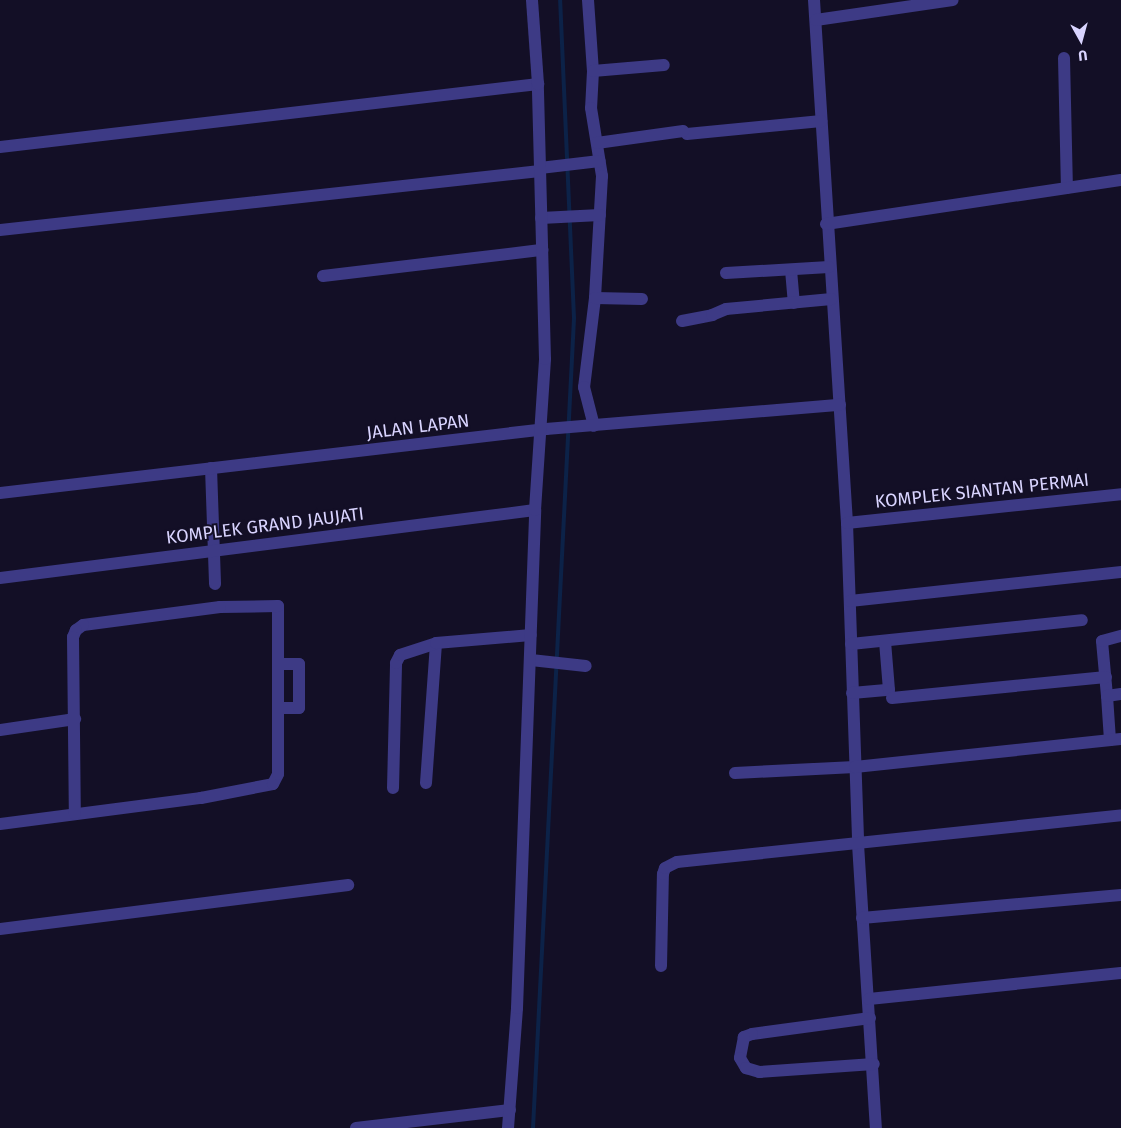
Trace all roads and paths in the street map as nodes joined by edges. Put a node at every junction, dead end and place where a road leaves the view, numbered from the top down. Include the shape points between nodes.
1 (532, 0) edge
2 (588, 0) edge
3 (814, 0) edge
4 (949, 0) edge
5 (816, 20) junction
6 (1064, 58) dead end
7 (664, 65) dead end
8 (593, 71) junction
9 (538, 84) junction
10 (821, 121) junction
11 (597, 143) junction
12 (0, 148) edge
13 (595, 162) junction
14 (540, 169) junction
15 (1121, 180) edge
16 (1067, 188) junction
17 (596, 214) junction
18 (541, 218) junction
19 (826, 224) junction
20 (0, 230) edge
21 (542, 250) junction
22 (829, 267) junction
23 (791, 270) junction
24 (726, 273) dead end
25 (323, 276) dead end
26 (595, 298) junction
27 (642, 299) dead end
28 (832, 299) junction
29 (794, 303) junction
30 (682, 321) dead end
31 (840, 405) junction
32 (588, 427) junction
33 (543, 430) junction
34 (210, 468) junction
35 (0, 493) edge
36 (1121, 494) edge
37 (535, 510) junction
38 (847, 523) junction
39 (212, 550) junction
40 (1121, 572) edge
41 (0, 578) edge
42 (215, 584) dead end
43 (850, 601) junction
44 (1082, 620) dead end
45 (531, 634) junction
46 (1121, 636) edge
47 (885, 641) junction
48 (436, 643) junction
49 (851, 644) junction
50 (531, 660) junction
51 (279, 664) junction
52 (586, 666) dead end
53 (1106, 678) junction
54 (852, 693) junction
55 (1121, 694) edge
56 (1108, 696) junction
57 (892, 698) dead end
58 (279, 708) junction
59 (75, 719) junction
60 (0, 730) edge
61 (1116, 740) edge
62 (855, 767) junction
63 (735, 773) dead end
64 (426, 783) dead end
65 (393, 788) dead end
66 (75, 814) junction
67 (1121, 815) edge
68 (0, 824) edge
69 (858, 844) junction
70 (348, 885) dead end
71 (1121, 895) edge
72 (862, 918) junction
73 (0, 929) edge
74 (661, 966) dead end
75 (1121, 973) edge
76 (869, 999) junction
77 (870, 1018) junction
78 (874, 1064) junction
79 (510, 1110) junction
80 (356, 1128) edge
81 (508, 1128) edge
82 (876, 1128) edge

1 - 9 street
2 - 8 street
3 - 5 street
4 - 5 street
5 - 10 street
6 - 16 street
7 - 8 street
8 - 11 street via 591,108
9 - 12 street
9 - 14 street
10 - 11 street
10 - 19 street
11 - 13 street
13 - 14 street
13 - 17 street
14 - 18 street
14 - 20 street
15 - 16 street
16 - 19 street
17 - 18 street
17 - 26 street
18 - 21 street
19 - 22 street
21 - 25 street
21 - 33 street
22 - 23 street
22 - 28 street
23 - 24 street
23 - 29 street
26 - 27 street
26 - 32 street via 584,387
28 - 29 street
28 - 31 street
29 - 30 street via 726,309
31 - 32 street, JALAN LAPAN
31 - 38 street
32 - 33 street, JALAN LAPAN
33 - 34 street, JALAN LAPAN
33 - 37 street
34 - 35 street, JALAN LAPAN
34 - 39 street
36 - 38 street, KOMPLEK SIANTAN PERMAI
37 - 39 street, KOMPLEK GRAND JAUJATI
37 - 45 street
38 - 43 street
39 - 41 street, KOMPLEK GRAND JAUJATI
39 - 42 street
40 - 43 street
43 - 49 street
44 - 47 street
45 - 48 street
45 - 50 street
46 - 53 street via 1102,641
47 - 49 street
47 - 54 street via 889,690
48 - 64 street
48 - 65 street via 400,655 396,663
49 - 54 street
50 - 52 street
50 - 79 street
51 - 58 street
51 - 58 street via 299,664 299,699 298,708
51 - 59 street via 280,608 274,604 220,607 83,625 73,636
53 - 56 street
53 - 57 street
54 - 62 street
55 - 56 street
56 - 61 street
58 - 66 street via 278,774 273,784 201,798
59 - 60 street
59 - 66 street
61 - 62 street
62 - 63 street
62 - 69 street
66 - 68 street
67 - 69 street
69 - 72 street
69 - 74 street via 670,865 663,874
70 - 73 street
71 - 72 street
72 - 76 street
75 - 76 street
76 - 77 street
77 - 78 street
77 - 78 street via 752,1034 744,1037 740,1058 746,1068 759,1072
78 - 82 street
79 - 80 street
79 - 81 street

